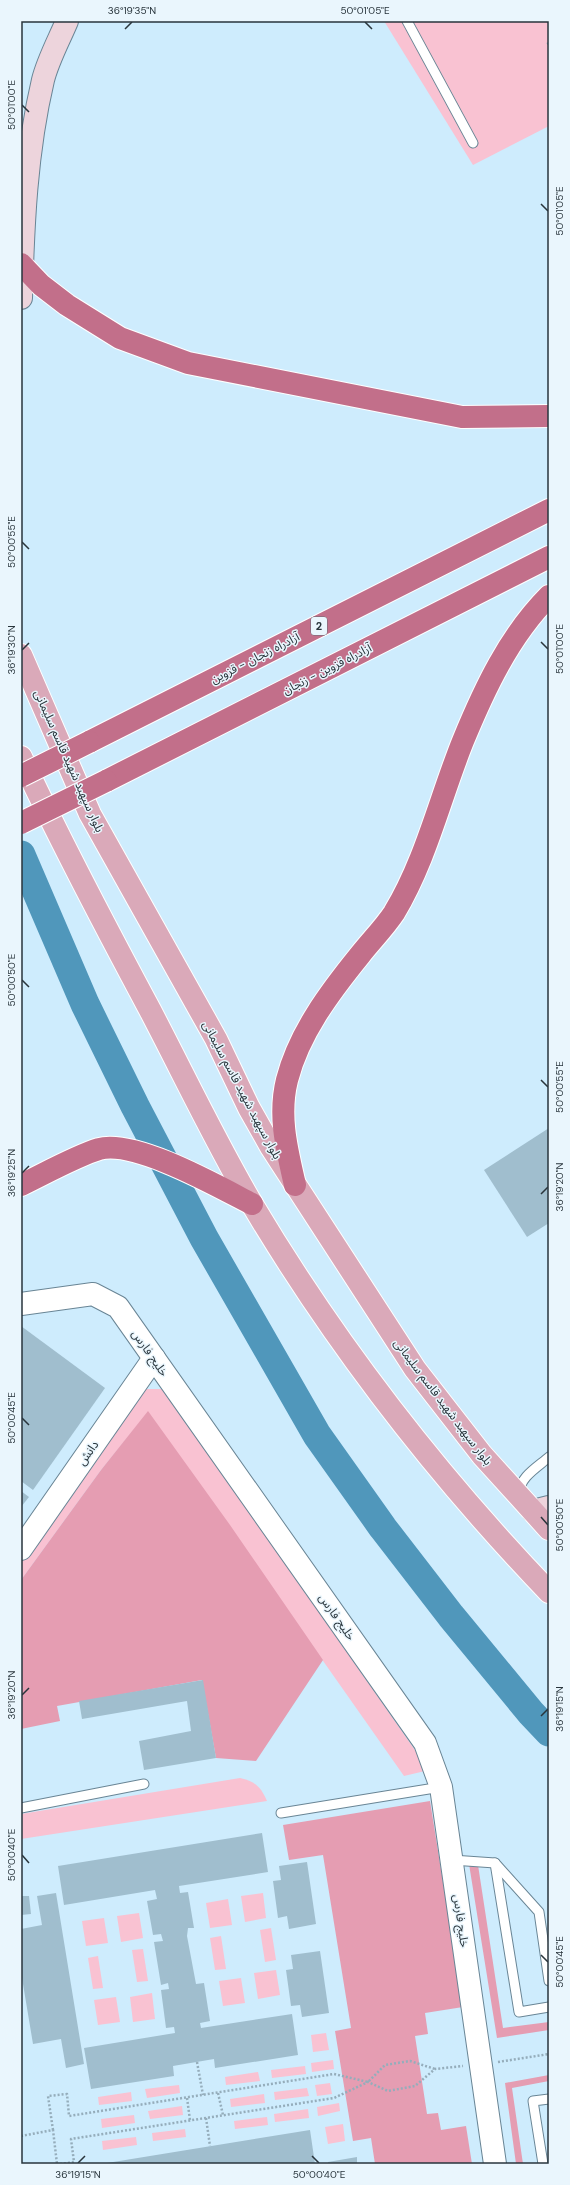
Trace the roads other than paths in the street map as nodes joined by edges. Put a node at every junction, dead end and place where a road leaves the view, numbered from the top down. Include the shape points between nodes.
1 (67, 21) edge
2 (407, 21) edge
3 (473, 143) dead end
4 (21, 264) edge
5 (21, 298) edge
6 (549, 416) edge
7 (549, 510) edge
8 (549, 557) edge
9 (549, 596) edge
10 (21, 655) edge
11 (21, 757) edge
12 (21, 776) edge
13 (21, 823) edge
14 (21, 1185) edge
15 (295, 1185) junction
16 (252, 1204) junction
17 (21, 1304) edge
18 (154, 1358) junction
19 (549, 1458) edge
20 (534, 1506) edge
21 (549, 1529) edge
22 (21, 1549) edge
23 (549, 1592) edge
24 (144, 1784) dead end
25 (441, 1787) junction
26 (21, 1808) edge
27 (281, 1813) dead end
28 (452, 1860) junction
29 (495, 1862) junction
30 (549, 1981) edge
31 (549, 2007) edge
32 (549, 2099) edge
33 (544, 2146) edge
34 (495, 2164) edge
35 (543, 2164) edge

1 - 5 main road via 44,79 31,147 23,226
2 - 3 lane
4 - 6 highway via 41,285 66,305 120,338 188,363 462,417
7 - 12 highway, آزادراه زنجان - قزوین / 2, bridge
8 - 13 highway, آزادراه قزوین - زنجان, bridge
9 - 15 highway via 517,634 487,688 463,741 417,869 393,914 326,998 300,1045 287,1080 282,1107 284,1140
10 - 15 main road, بلوار سپهبد شهید قاسم سلیمانی via 90,814 216,1039 249,1108
11 - 16 main road via 55,831
14 - 16 highway via 100,1149 130,1149 203,1178
15 - 20 main road, بلوار سپهبد شهید قاسم سلیمانی via 415,1369 482,1455
16 - 23 main road via 322,1314 386,1403 469,1505
17 - 18 street, خلیج فارس via 93,1294 118,1307
18 - 22 street, دانش
18 - 25 street, خلیج فارس via 425,1743
19 - 20 lane via 525,1478 520,1489
20 - 21 main road, بلوار سپهبد شهید قاسم سلیمانی
24 - 26 lane
25 - 27 lane
25 - 28 street, خلیج فارس
28 - 29 lane
28 - 34 street, خلیج فارس
29 - 30 lane via 539,1912
29 - 31 lane via 518,2012
32 - 33 lane via 533,2101
33 - 35 lane

